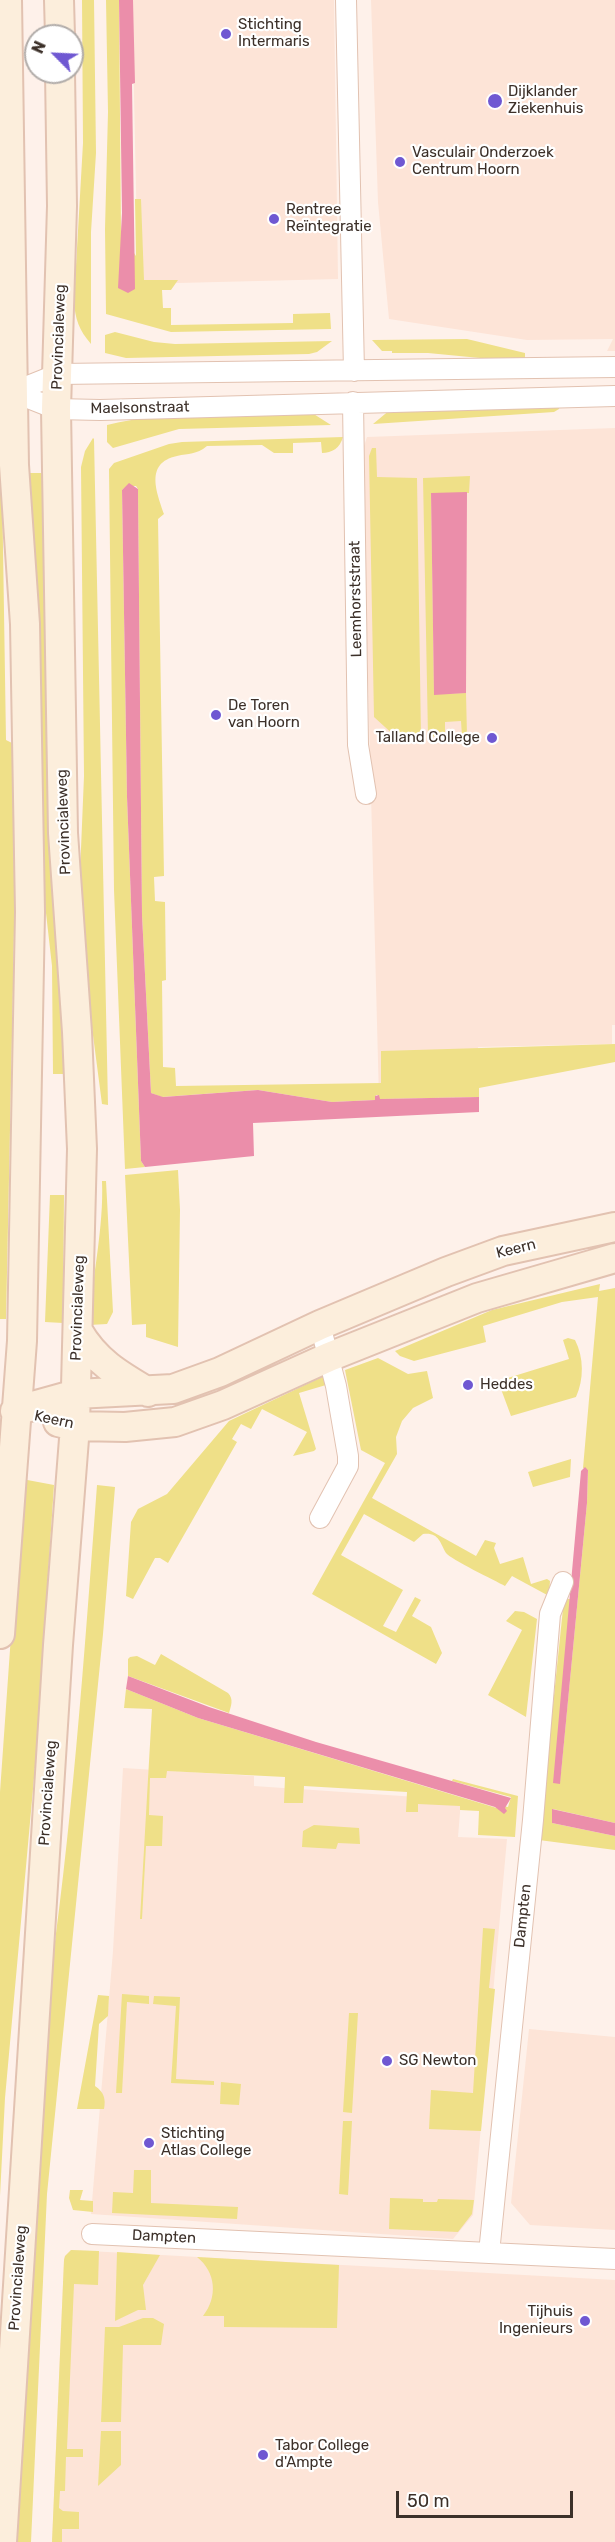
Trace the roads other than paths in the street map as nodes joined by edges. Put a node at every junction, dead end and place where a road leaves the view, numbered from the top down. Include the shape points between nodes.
1 (7, 0) edge
2 (59, 0) edge
3 (346, 0) edge
4 (60, 24) edge
5 (60, 84) edge
6 (615, 367) edge
7 (354, 371) junction
8 (58, 374) junction
9 (13, 392) junction
10 (615, 396) edge
11 (353, 402) junction
12 (56, 409) junction
13 (366, 794) dead end
14 (615, 1227) edge
15 (615, 1258) edge
16 (320, 1325) junction
17 (78, 1331) junction
18 (329, 1357) junction
19 (148, 1392) junction
20 (76, 1394) junction
21 (15, 1411) junction
22 (75, 1426) junction
23 (320, 1518) dead end
24 (563, 1582) dead end
25 (0, 1634) edge
26 (92, 2234) dead end
27 (489, 2253) junction
28 (615, 2259) edge
29 (2, 2542) edge

1 - 9 main road
2 - 4 main road
3 - 7 street
5 - 8 main road, Provincialeweg
6 - 7 street
7 - 8 street
8 - 9 street
8 - 12 main road, Provincialeweg
9 - 12 street, Maelsonstraat
9 - 21 main road via 15,500 25,624 30,912 23,1297
10 - 11 street, Maelsonstraat
11 - 12 street, Maelsonstraat
11 - 13 street, Leemhorststraat via 358,745
12 - 17 main road, Provincialeweg via 63,833 82,1149
14 - 16 main road, Keern via 503,1251
15 - 18 main road, Keern via 477,1298
16 - 18 street
16 - 19 main road, Keern via 203,1379
17 - 19 main road via 96,1358
17 - 20 main road, Provincialeweg
18 - 22 main road, Keern via 223,1406 175,1422
18 - 23 street via 348,1466
19 - 20 main road, Keern
20 - 21 main road, Keern
20 - 22 main road, Provincialeweg
21 - 22 main road, Keern
21 - 25 main road
22 - 29 main road, Provincialeweg
24 - 27 street, Dampten via 550,1614
26 - 27 street, Dampten
27 - 28 street, Dampten

